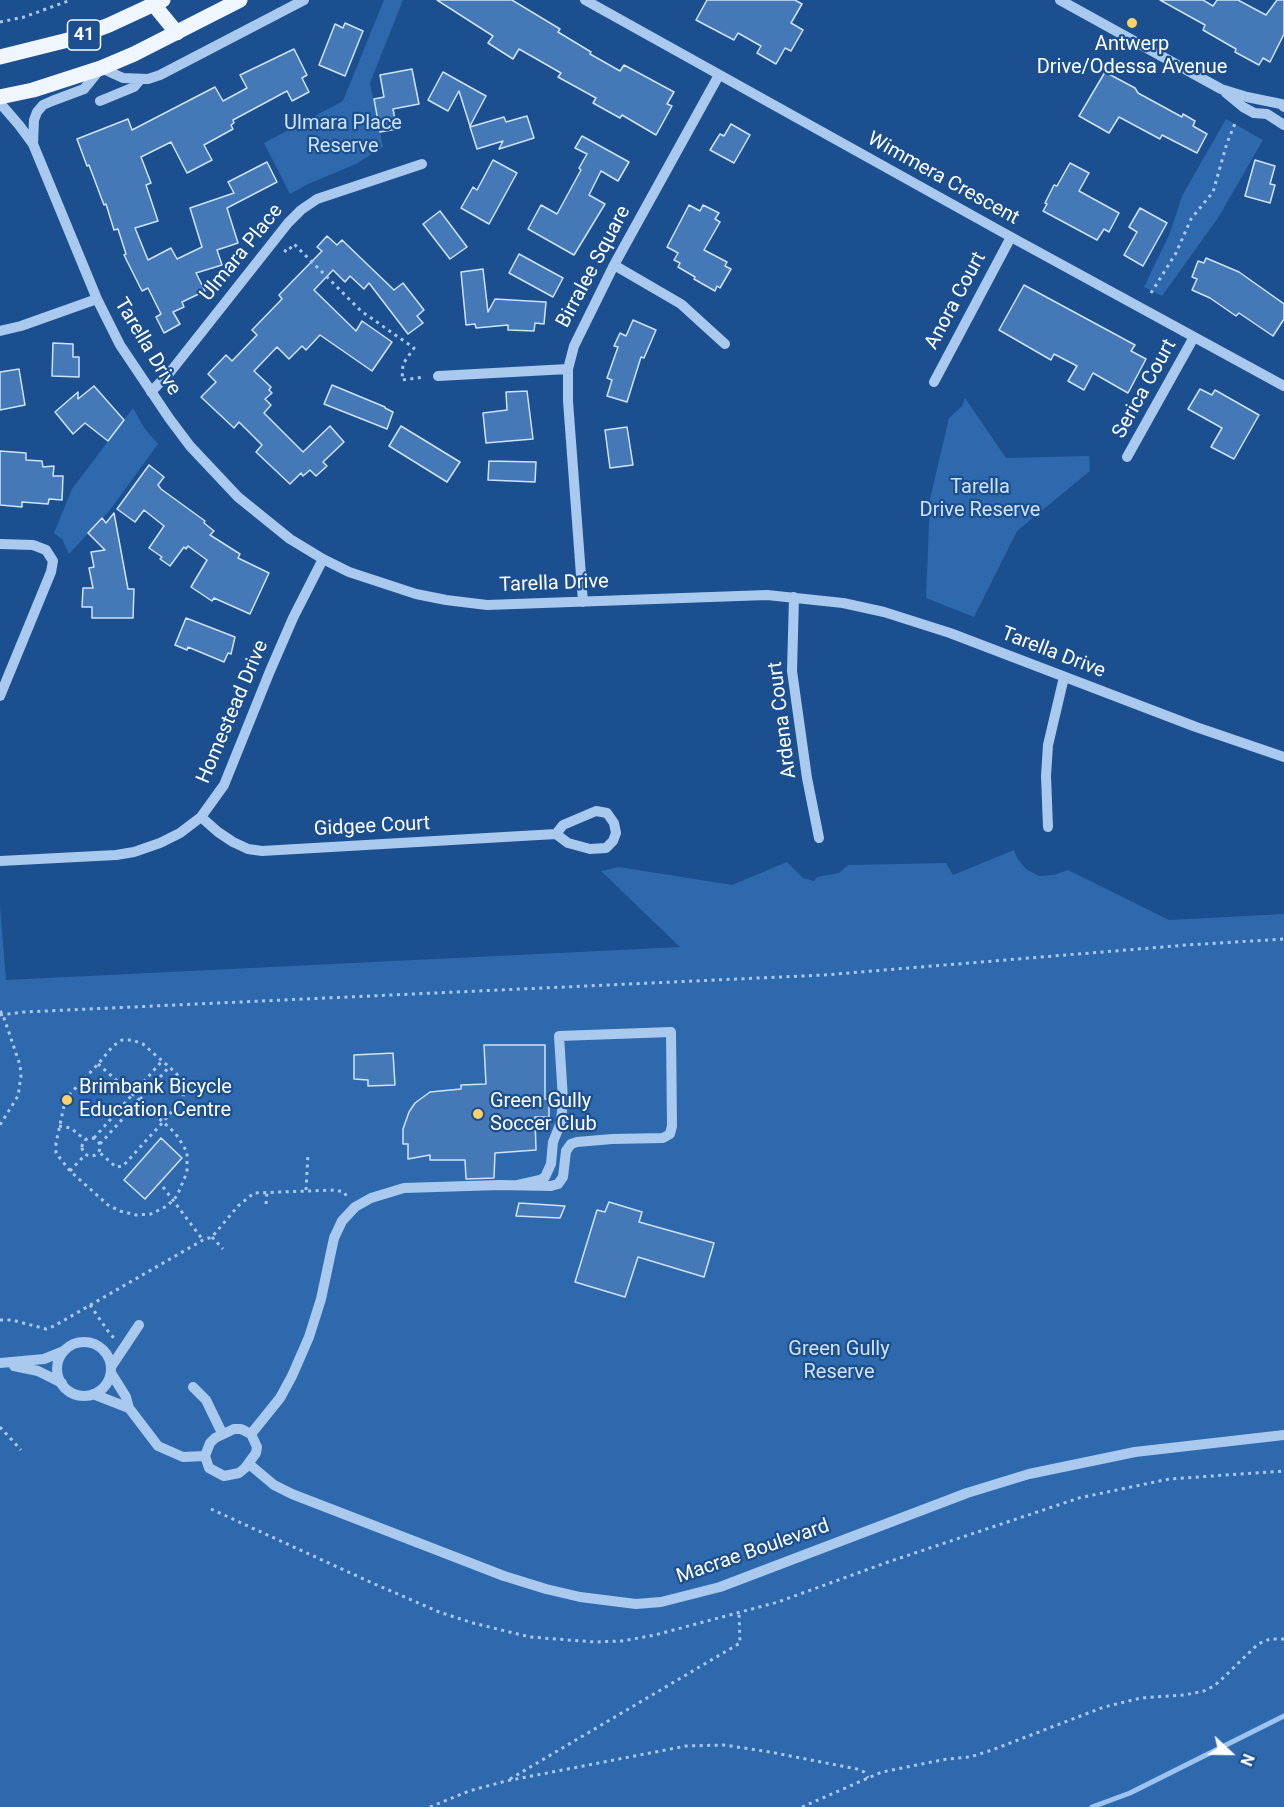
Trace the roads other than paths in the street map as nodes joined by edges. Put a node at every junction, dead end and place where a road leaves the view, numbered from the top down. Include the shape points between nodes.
1 (240, 0) edge
2 (304, 0) edge
3 (585, 0) edge
4 (1060, 0) edge
5 (158, 2) edge
6 (177, 33) junction
7 (0, 57) edge
8 (101, 68) junction
9 (719, 75) junction
10 (140, 80) junction
11 (1221, 89) junction
12 (0, 97) edge
13 (100, 100) dead end
14 (0, 103) edge
15 (1283, 103) edge
16 (1274, 117) junction
17 (1284, 126) edge
18 (33, 144) junction
19 (422, 164) dead end
20 (1011, 237) junction
21 (614, 265) junction
22 (97, 299) junction
23 (0, 331) edge
24 (1194, 337) junction
25 (725, 344) dead end
26 (568, 369) junction
27 (438, 376) road end
28 (934, 382) dead end
29 (1284, 386) edge
30 (151, 392) junction
31 (1127, 457) dead end
32 (0, 544) edge
33 (323, 559) junction
34 (794, 597) junction
35 (583, 602) junction
36 (1064, 677) junction
37 (0, 696) edge
38 (1284, 757) edge
39 (201, 817) junction
40 (1048, 827) dead end
41 (556, 834) junction
42 (819, 838) dead end
43 (0, 861) edge
44 (518, 1185) junction
45 (139, 1325) dead end
46 (65, 1351) junction
47 (0, 1364) edge
48 (111, 1370) junction
49 (62, 1383) junction
50 (193, 1387) dead end
51 (93, 1394) junction
52 (129, 1408) junction
53 (222, 1433) junction
54 (251, 1434) junction
55 (1284, 1435) edge
56 (205, 1456) junction
57 (249, 1464) junction

1 - 6 main road, 41
2 - 10 street via 160,75
3 - 9 street, Wimmera Crescent
4 - 11 street
5 - 6 main road
5 - 7 main road, 41 via 72,39
6 - 8 main road, 41
8 - 10 street via 123,78
8 - 12 main road, 41
8 - 18 street, Tarella Drive via 84,89 43,105 34,120
9 - 20 street, Wimmera Crescent
9 - 21 street, Birralee Square
10 - 13 street via 134,87
11 - 15 street
11 - 16 street via 1254,113
14 - 18 street, Tarella Drive
15 - 16 street
16 - 17 street
18 - 22 street, Tarella Drive
19 - 30 street, Ulmara Place via 317,199 301,210
20 - 24 street, Wimmera Crescent
20 - 28 street, Anora Court
21 - 25 street via 681,304
21 - 26 street, Birralee Square via 581,330
22 - 23 street
22 - 30 street, Tarella Drive via 120,345
24 - 29 street, Wimmera Crescent
24 - 31 street, Serica Court
26 - 27 street
26 - 35 street, Birralee Square
30 - 33 street, Tarella Drive via 190,446 238,497 290,539
32 - 37 street via 33,545 46,550 53,561
33 - 35 street, Tarella Drive via 386,586 446,600 487,605
33 - 39 street, Homestead Drive via 293,618 224,785
34 - 35 street, Tarella Drive via 735,595
34 - 36 street, Tarella Drive via 884,612
34 - 42 street, Ardena Court via 792,671
36 - 38 street, Tarella Drive
36 - 40 street via 1048,745
39 - 41 street, Gidgee Court via 233,842 262,851
39 - 43 street, Homestead Drive via 180,833 134,852
41 - 41 street, Gidgee Court via 563,825 596,811 607,813 615,823 616,833 606,848 590,849 568,843
44 - 44 street via 545,1177 551,1164 563,1099 559,1036 671,1032 670,1134 663,1138 571,1144 558,1184
44 - 54 street via 404,1188 371,1197 355,1207 334,1238 321,1299 292,1376
45 - 48 street
46 - 47 street via 44,1359
46 - 48 street via 76,1343 97,1345 107,1354
46 - 49 street via 58,1366
47 - 49 street via 32,1370
48 - 51 street via 105,1386
48 - 52 street
49 - 51 street via 75,1394
50 - 53 street via 206,1400
51 - 52 street
52 - 56 street via 158,1446 183,1456
53 - 54 street via 241,1429
53 - 56 street via 210,1443
54 - 57 street via 257,1447
55 - 57 street, Macrae Boulevard via 1135,1452 1029,1474 720,1587 636,1604 580,1597 504,1576 292,1494
56 - 57 street via 209,1468 224,1476 238,1473

